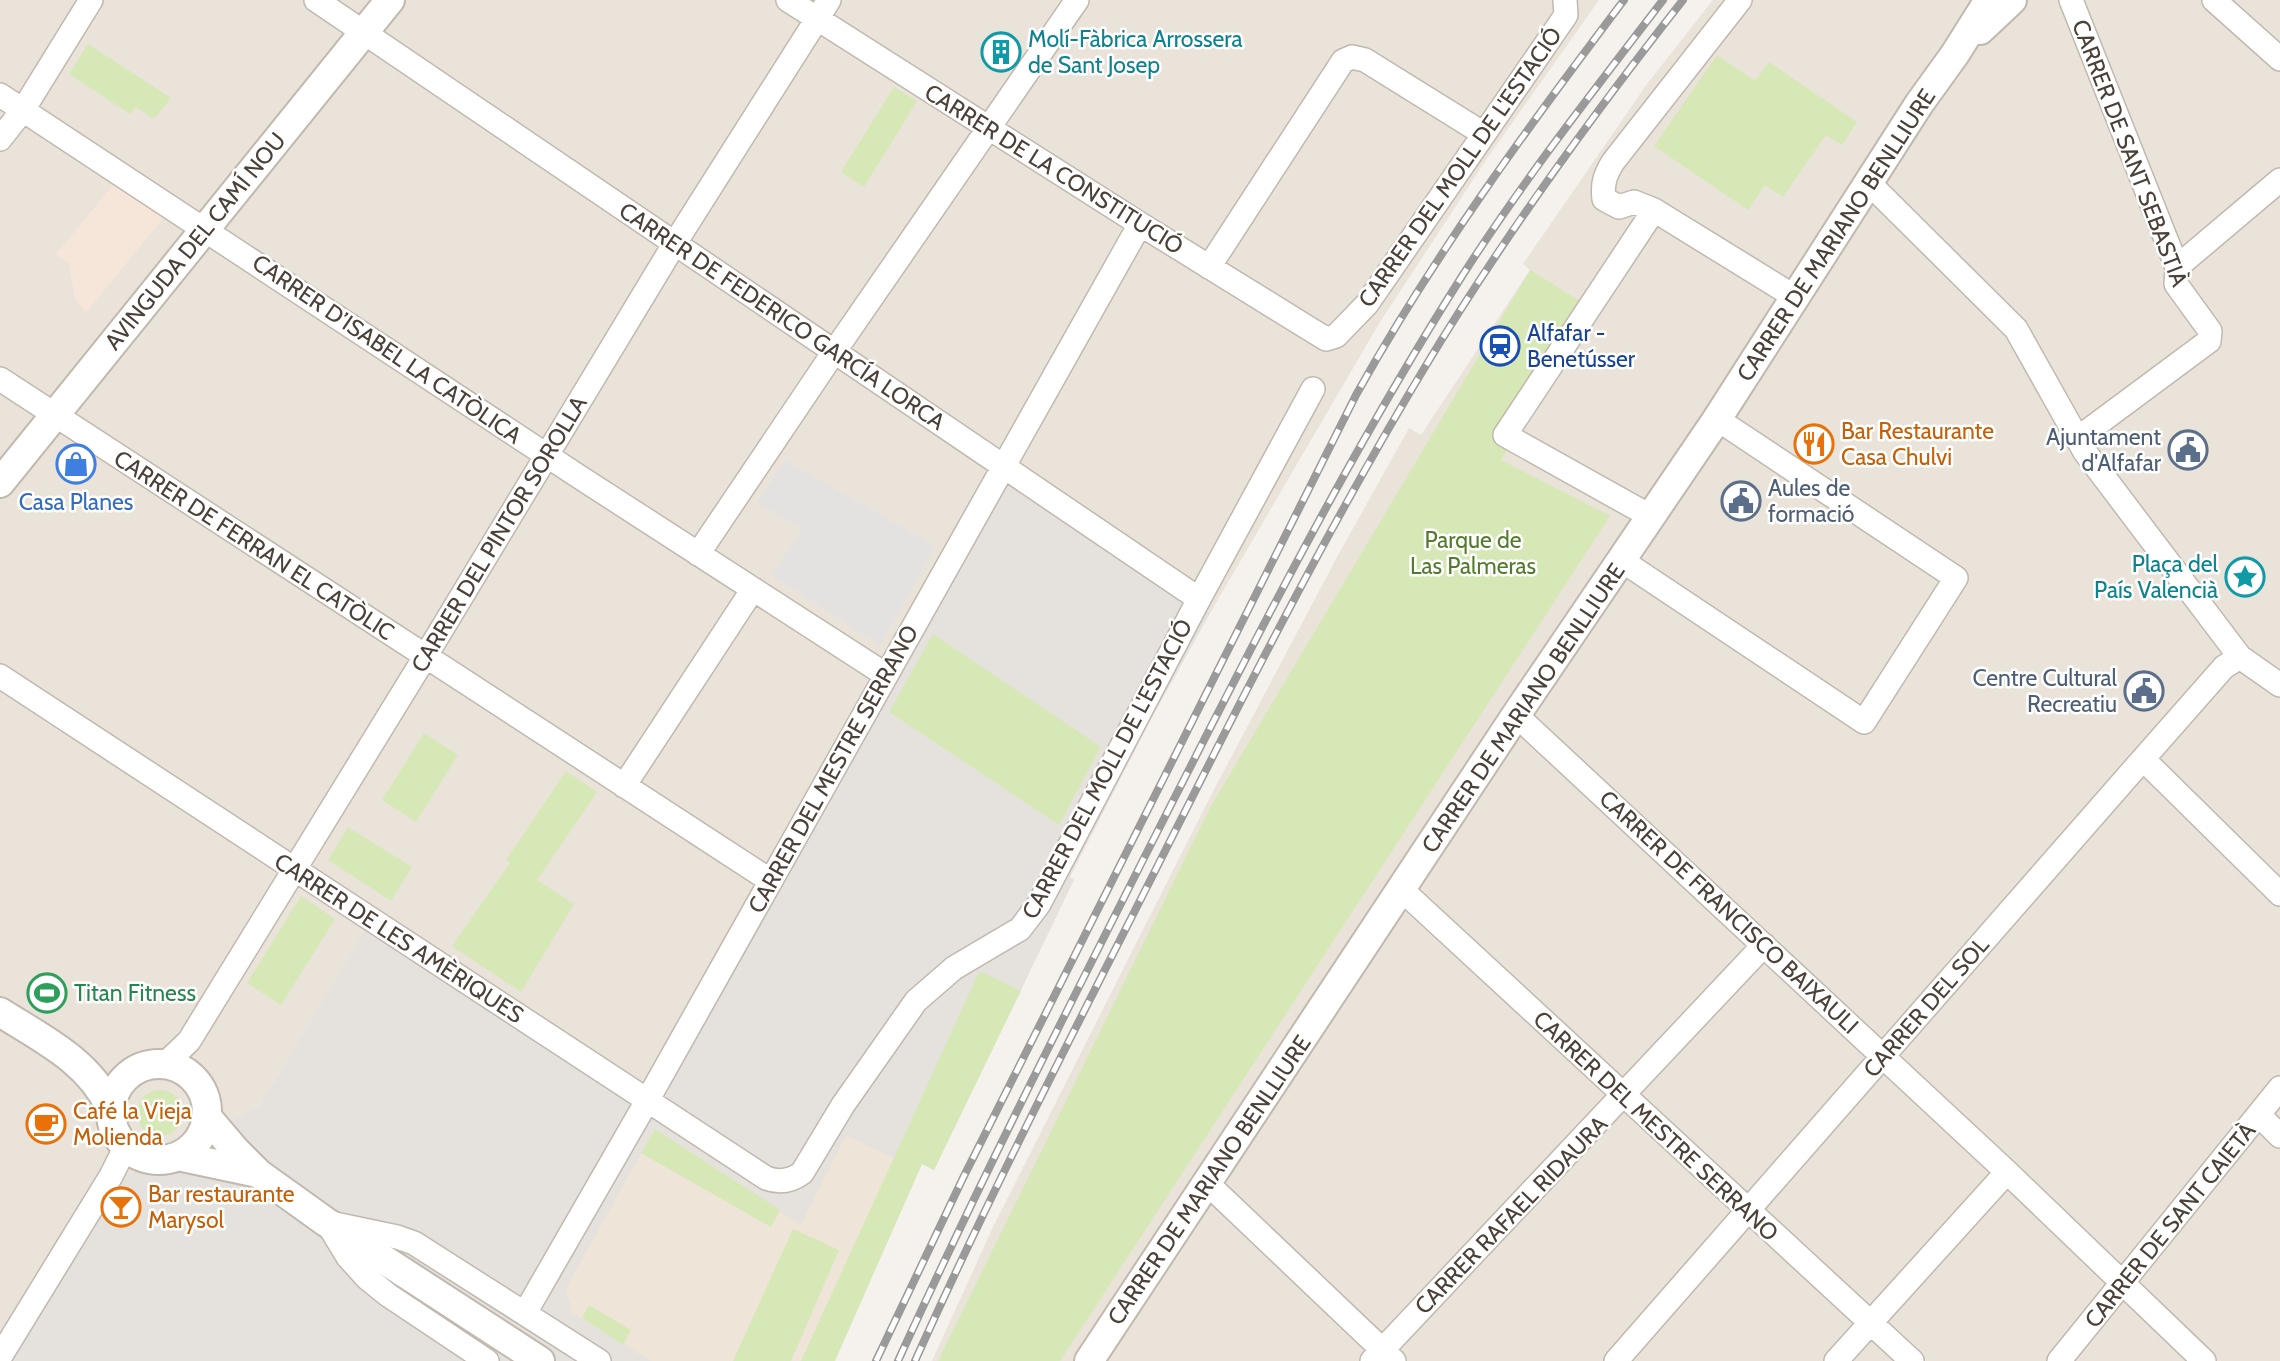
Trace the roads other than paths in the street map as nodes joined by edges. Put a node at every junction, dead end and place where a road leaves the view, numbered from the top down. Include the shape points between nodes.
1 (91, 0) edge
2 (316, 0) edge
3 (390, 0) edge
4 (788, 0) edge
5 (1077, 0) edge
6 (1740, 0) edge
7 (1989, 0) edge
8 (2012, 0) edge
9 (2071, 0) edge
10 (2214, 0) edge
11 (1565, 8) edge
12 (824, 9) edge
13 (363, 33) junction
14 (1955, 54) junction
15 (2280, 59) edge
16 (0, 95) edge
17 (23, 110) junction
18 (990, 128) junction
19 (1484, 134) junction
20 (0, 139) edge
21 (2280, 180) edge
22 (1869, 183) junction
23 (1654, 210) junction
24 (1140, 224) junction
25 (206, 229) junction
26 (675, 243) junction
27 (1209, 267) junction
28 (2176, 267) junction
29 (1796, 297) junction
30 (1321, 337) joint
31 (834, 352) junction
32 (0, 379) edge
33 (1313, 389) dead end
34 (54, 415) junction
35 (1717, 419) junction
36 (2077, 439) junction
37 (547, 455) junction
38 (1004, 467) junction
39 (0, 483) edge
40 (1650, 516) junction
41 (698, 554) junction
42 (1621, 561) junction
43 (753, 589) junction
44 (1199, 599) junction
45 (425, 657) junction
46 (2240, 657) junction
47 (886, 674) junction
48 (0, 676) edge
49 (2280, 685) edge
50 (1516, 715) junction
51 (2143, 759) junction
52 (624, 786) junction
53 (294, 868) junction
54 (771, 881) junction
55 (1402, 890) junction
56 (2280, 894) edge
57 (1765, 945) junction
58 (0, 1012) edge
59 (1884, 1056) junction
60 (75, 1060) junction
61 (165, 1064) junction
62 (132, 1071) junction
63 (2280, 1088) edge
64 (1624, 1096) junction
65 (647, 1101) junction
66 (110, 1107) junction
67 (2259, 1115) junction
68 (208, 1118) junction
69 (2280, 1136) edge
70 (124, 1144) junction
71 (178, 1156) junction
72 (2007, 1171) junction
73 (802, 1172) joint
74 (259, 1174) junction
75 (1208, 1184) junction
76 (1747, 1211) junction
77 (326, 1222) junction
78 (2122, 1284) junction
79 (525, 1313) junction
80 (1869, 1323) junction
81 (0, 1357) edge
82 (1383, 1357) edge
83 (487, 1361) edge
84 (540, 1361) edge
85 (599, 1361) edge
86 (1089, 1361) edge
87 (1616, 1361) edge
88 (1836, 1361) edge
89 (1912, 1361) edge
90 (2059, 1361) edge
91 (2204, 1361) edge

1 - 17 street
2 - 13 street, CARRER DE FEDERICO GARCÍA LORCA
3 - 13 street, AVINGUDA DEL CAMÍ NOU
4 - 12 street, CARRER DE LA CONSTITUCIÓ
5 - 18 street
6 - 23 street via 1605,175 1604,199 1619,207 1634,202
7 - 14 street, CARRER DE MARIANO BENLLIURE
8 - 14 street, CARRER DE MARIANO BENLLIURE
9 - 28 street, CARRER DE SANT SEBASTIÀ
10 - 15 street
11 - 19 street, CARRER DEL MOLL DE L'ESTACIÓ
12 - 18 street, CARRER DE LA CONSTITUCIÓ
12 - 26 street, CARRER DEL PINTOR SOROLLA
13 - 25 street, AVINGUDA DEL CAMÍ NOU
13 - 26 street, CARRER DE FEDERICO GARCÍA LORCA
14 - 22 street, CARRER DE MARIANO BENLLIURE
16 - 17 street, CARRER D’ISABEL LA CATÒLICA
17 - 20 street
17 - 25 street, CARRER D’ISABEL LA CATÒLICA
18 - 24 street, CARRER DE LA CONSTITUCIÓ
18 - 31 street
19 - 27 street via 1365,60 1352,57 1343,61
19 - 30 street, CARRER DEL MOLL DE L'ESTACIÓ via 1367,304 1336,336
21 - 28 street
22 - 29 street, CARRER DE MARIANO BENLLIURE
22 - 36 street via 2016,328
23 - 29 street
23 - 40 street via 1505,435
24 - 27 street, CARRER DE LA CONSTITUCIÓ
24 - 38 street, CARRER DEL MESTRE SERRANO
25 - 34 street, AVINGUDA DEL CAMÍ NOU
25 - 37 street, CARRER D’ISABEL LA CATÒLICA
26 - 31 street, CARRER DE FEDERICO GARCÍA LORCA
26 - 37 street, CARRER DEL PINTOR SOROLLA
27 - 30 street, CARRER DE LA CONSTITUCIÓ
28 - 36 street, CARRER DE SANT SEBASTIÀ via 2176,284 2210,331 2209,341
29 - 35 street, CARRER DE MARIANO BENLLIURE
31 - 38 street, CARRER DE FEDERICO GARCÍA LORCA
31 - 41 street
32 - 34 street, CARRER DE FERRAN EL CATÒLIC
33 - 44 street, CARRER DEL MOLL DE L'ESTACIÓ
34 - 39 street, AVINGUDA DEL CAMÍ NOU
34 - 45 street, CARRER DE FERRAN EL CATÒLIC
35 - 40 street, CARRER DE MARIANO BENLLIURE
35 - 42 street via 1956,578 1864,722
36 - 46 street
37 - 41 street, CARRER D’ISABEL LA CATÒLICA
37 - 45 street, CARRER DEL PINTOR SOROLLA
38 - 44 street, CARRER DE FEDERICO GARCÍA LORCA
38 - 47 street, CARRER DEL MESTRE SERRANO
40 - 42 street, CARRER DE MARIANO BENLLIURE
41 - 43 street, CARRER D’ISABEL LA CATÒLICA
42 - 50 street, CARRER DE MARIANO BENLLIURE
43 - 47 street, CARRER D’ISABEL LA CATÒLICA
43 - 52 street
44 - 73 street, CARRER DEL MOLL DE L'ESTACIÓ via 1040,904 1020,929 954,968 916,1001
45 - 52 street, CARRER DE FERRAN EL CATÒLIC
45 - 53 street, CARRER DEL PINTOR SOROLLA
46 - 49 street
46 - 51 street, CARRER DEL SOL via 2224,667
47 - 54 street, CARRER DEL MESTRE SERRANO
48 - 53 street, CARRER DE LES AMÈRIQUES
50 - 55 street, CARRER DE MARIANO BENLLIURE
50 - 57 street, CARRER DE FRANCISCO BAIXAULI
51 - 56 street
51 - 59 street, CARRER DEL SOL
52 - 54 street, CARRER DE FERRAN EL CATÒLIC
53 - 61 street, CARRER DEL PINTOR SOROLLA via 189,1041
53 - 65 street, CARRER DE LES AMÈRIQUES
54 - 65 street, CARRER DEL MESTRE SERRANO
55 - 64 street, CARRER DEL MESTRE SERRANO
55 - 75 street, CARRER DE MARIANO BENLLIURE
57 - 59 street, CARRER DE FRANCISCO BAIXAULI
57 - 64 street, CARRER RAFAEL RIDAURA
58 - 60 street
59 - 72 street, CARRER DE FRANCISCO BAIXAULI
59 - 76 street, CARRER DEL SOL
60 - 62 street
60 - 66 street via 104,1093
61 - 62 street
61 - 68 street via 186,1071 196,1081 204,1092
62 - 66 street via 118,1087
63 - 67 street, CARRER DE SANT CAIETÀ
64 - 76 street, CARRER DEL MESTRE SERRANO
64 - 82 street, CARRER RAFAEL RIDAURA
65 - 73 street, CARRER DE LES AMÈRIQUES via 766,1178 775,1182
65 - 79 street, CARRER DEL MESTRE SERRANO
66 - 70 street
67 - 69 street
67 - 78 street, CARRER DE SANT CAIETÀ
68 - 71 street via 203,1134
68 - 74 street
70 - 71 street via 153,1160
70 - 81 street via 111,1176
71 - 74 street
72 - 78 street, CARRER DE FRANCISCO BAIXAULI
72 - 80 street
74 - 77 street
75 - 82 street
75 - 86 street, CARRER DE MARIANO BENLLIURE
76 - 80 street, CARRER DEL MESTRE SERRANO
76 - 87 street, CARRER DEL SOL
77 - 79 street via 414,1243
77 - 83 street via 367,1278
77 - 84 street
78 - 90 street, CARRER DE SANT CAIETÀ
78 - 91 street, CARRER DE FRANCISCO BAIXAULI
79 - 85 street
80 - 88 street
80 - 89 street, CARRER DEL MESTRE SERRANO

